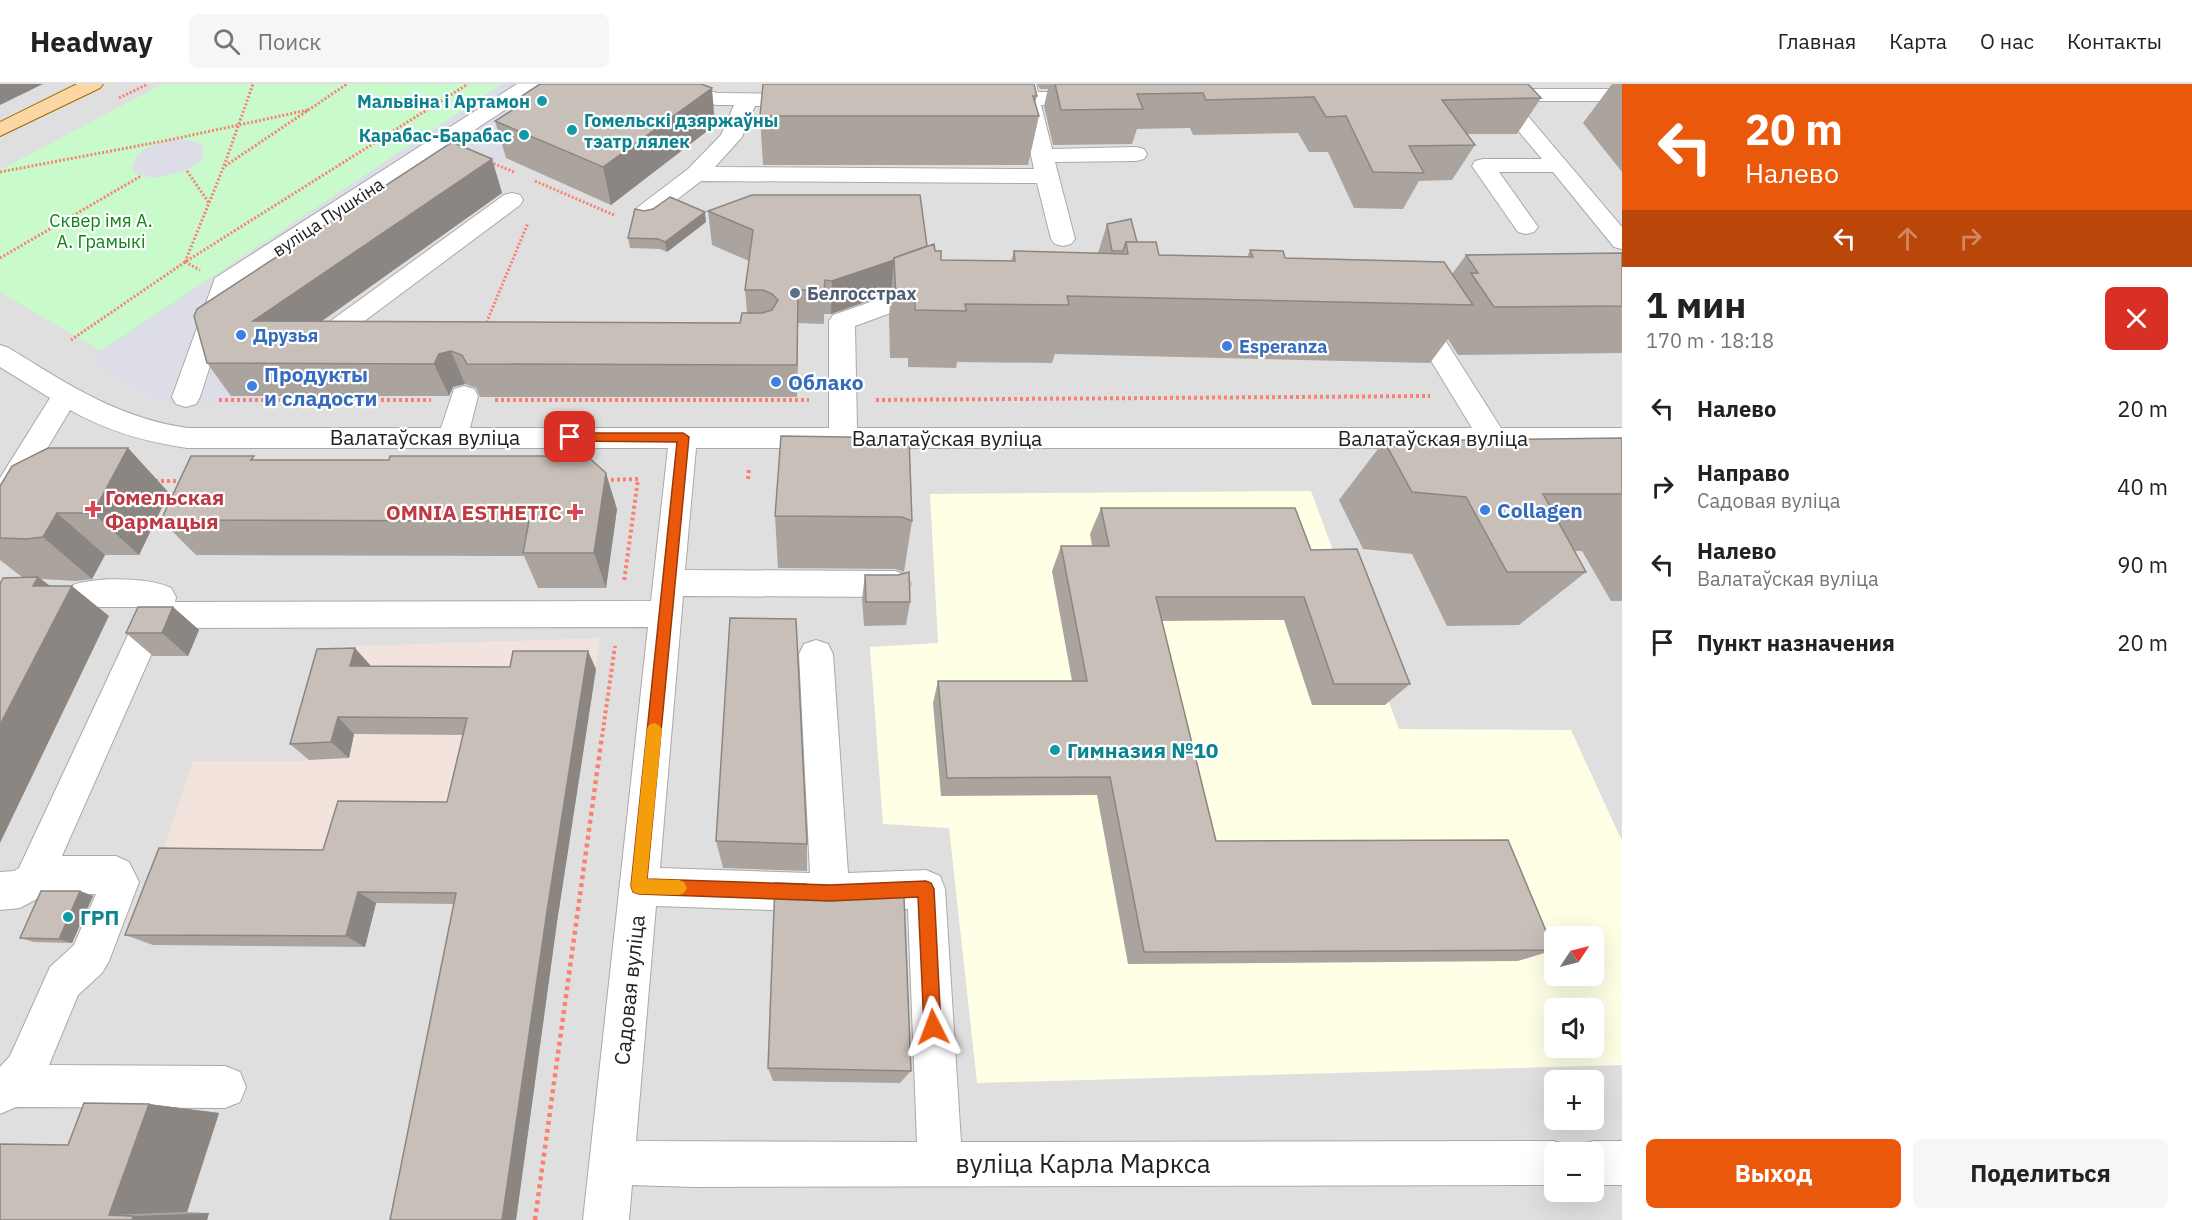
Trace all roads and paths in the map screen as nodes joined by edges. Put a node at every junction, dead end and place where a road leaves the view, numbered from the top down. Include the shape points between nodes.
1 (93, 84) edge
2 (253, 84) edge
3 (347, 84) edge
4 (468, 84) edge
5 (531, 84) edge
6 (667, 84) edge
7 (717, 91) edge
8 (1028, 91) edge
9 (1622, 95) edge
10 (1113, 97) edge
11 (970, 99) edge
12 (829, 100) edge
13 (746, 101) junction
14 (308, 110) junction
15 (238, 124) junction
16 (0, 130) edge
17 (1136, 154) dead end
18 (1559, 165) junction
19 (224, 166) junction
20 (1045, 166) junction
21 (187, 171) dead end
22 (0, 172) edge
23 (696, 174) junction
24 (141, 176) dead end
25 (534, 181) dead end
26 (512, 200) dead end
27 (209, 203) junction
28 (646, 212) edge
29 (622, 218) dead end
30 (1526, 227) dead end
31 (1063, 239) dead end
32 (1622, 242) edge
33 (0, 258) edge
34 (185, 262) junction
35 (956, 285) edge
36 (1395, 298) edge
37 (379, 332) edge
38 (71, 340) dead end
39 (0, 354) edge
40 (65, 396) junction
41 (464, 396) dead end
42 (186, 397) dead end
43 (453, 437) junction
44 (683, 437) junction
45 (843, 437) junction
46 (187, 438) junction
47 (1493, 438) junction
48 (1622, 438) edge
49 (117, 451) edge
50 (749, 465) dead end
51 (612, 471) dead end
52 (47, 475) edge
53 (748, 479) dead end
54 (599, 480) edge
55 (611, 480) junction
56 (145, 481) dead end
57 (193, 481) edge
58 (2, 499) edge
59 (895, 584) edge
60 (71, 594) edge
61 (667, 598) junction
62 (619, 614) junction
63 (154, 615) junction
64 (816, 654) dead end
65 (35, 874) junction
66 (639, 886) junction
67 (0, 891) edge
68 (830, 893) junction
69 (225, 1087) dead end
70 (6, 1089) edge
71 (612, 1162) junction
72 (940, 1163) junction
73 (1544, 1163) edge
74 (1604, 1163) edge
75 (1622, 1163) edge
76 (535, 1220) edge
77 (606, 1220) edge

1 - 16 main road
2 - 15 path
3 - 14 path
4 - 34 path
5 - 42 street, вуліца Пушкіна via 224,284
6 - 7 street
7 - 13 street
8 - 10 street
8 - 11 street
8 - 20 street
9 - 18 street via 1488,95
12 - 13 street
13 - 23 street via 731,137
14 - 15 path
14 - 19 path
15 - 19 path
15 - 22 path
17 - 20 street
18 - 30 street via 1483,166
18 - 32 street
19 - 27 path
20 - 23 street
20 - 31 street
21 - 27 path
23 - 28 street
24 - 33 path
25 - 29 path
26 - 37 street via 334,331
27 - 34 path
34 - 38 path
35 - 45 street via 945,285 842,321
36 - 47 street via 1407,299
39 - 40 street, Валатаўская вуліца
40 - 46 street, Валатаўская вуліца via 109,420 138,430
40 - 58 street
41 - 43 street
43 - 44 street, Валатаўская вуліца
43 - 46 street, Валатаўская вуліца
44 - 45 street, Валатаўская вуліца
44 - 61 street, Садовая вуліца
45 - 47 street, Валатаўская вуліца
46 - 49 street
47 - 48 street, Валатаўская вуліца
50 - 53 path
51 - 55 path
52 - 58 street
54 - 55 path
55 - 62 path via 638,479
56 - 57 path
59 - 61 street
60 - 63 street via 154,594 160,597
61 - 62 street
61 - 66 street, Садовая вуліца
62 - 63 street
62 - 76 path
63 - 65 street
64 - 68 street
65 - 67 street via 27,886
65 - 70 street via 116,875 120,882 92,954 64,981 29,1063 19,1079
66 - 68 street
66 - 71 street, Садовая вуліца
68 - 72 street via 926,889
69 - 70 street
71 - 72 street, вуліца Карла Маркса
71 - 77 street, Садовая вуліца
72 - 73 street, вуліца Карла Маркса
74 - 75 street

